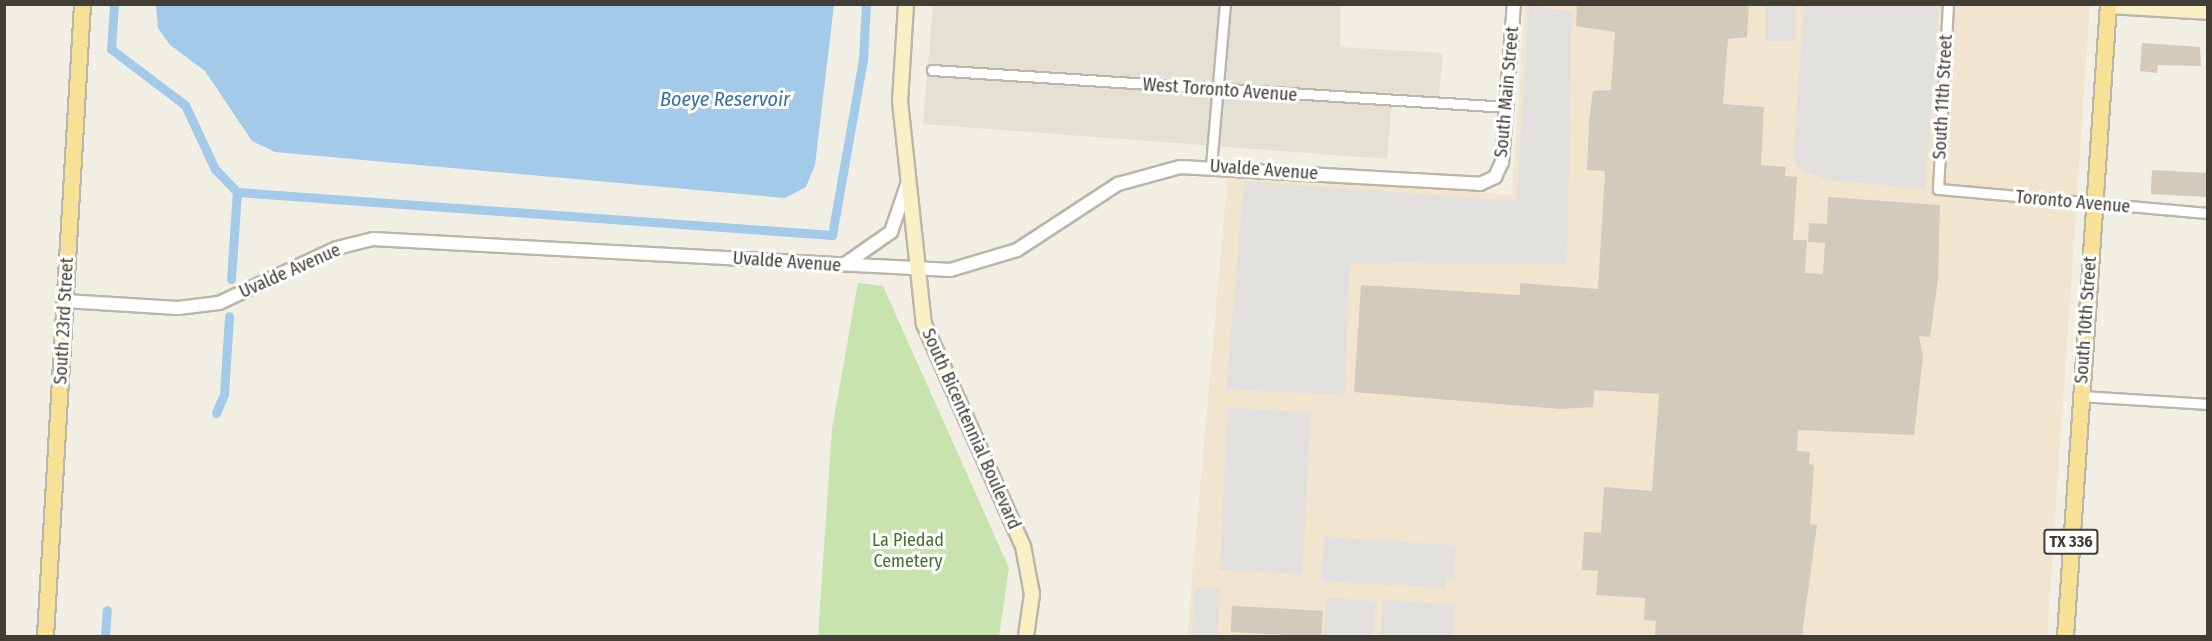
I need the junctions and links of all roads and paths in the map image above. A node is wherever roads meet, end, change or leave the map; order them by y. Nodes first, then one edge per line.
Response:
1 (82, 4) edge
2 (906, 4) edge
3 (1225, 4) edge
4 (1514, 4) edge
5 (1948, 4) edge
6 (2108, 5) edge
7 (2208, 12) edge
8 (932, 70) dead end
9 (1218, 90) junction
10 (1508, 107) junction
11 (1211, 166) junction
12 (1495, 177) joint
13 (907, 186) junction
14 (1938, 189) joint
15 (2094, 205) junction
16 (2208, 213) edge
17 (839, 266) junction
18 (915, 272) junction
19 (65, 302) junction
20 (2081, 396) junction
21 (2208, 404) edge
22 (45, 636) edge
23 (1026, 636) edge
24 (2065, 636) edge

1 - 19 main road, South 23rd Street
2 - 13 main road, South Bicentennial Boulevard
3 - 9 street
4 - 10 street, South Main Street
5 - 14 street, South 11th Street
6 - 7 main road
6 - 15 main road, South 10th Street / TX 336
8 - 9 street, West Toronto Avenue
9 - 10 street, West Toronto Avenue
9 - 11 street
10 - 12 street, South Main Street
11 - 12 street, Uvalde Avenue
11 - 18 street, Uvalde Avenue
13 - 17 street
13 - 18 main road, South Bicentennial Boulevard
14 - 15 street, Toronto Avenue
15 - 16 street, Toronto Avenue
15 - 20 main road, South 10th Street / TX 336
17 - 18 street, Uvalde Avenue
17 - 19 street, Uvalde Avenue
18 - 23 main road, South Bicentennial Boulevard
19 - 22 main road, South 23rd Street
20 - 21 street
20 - 24 main road, South 10th Street / TX 336

